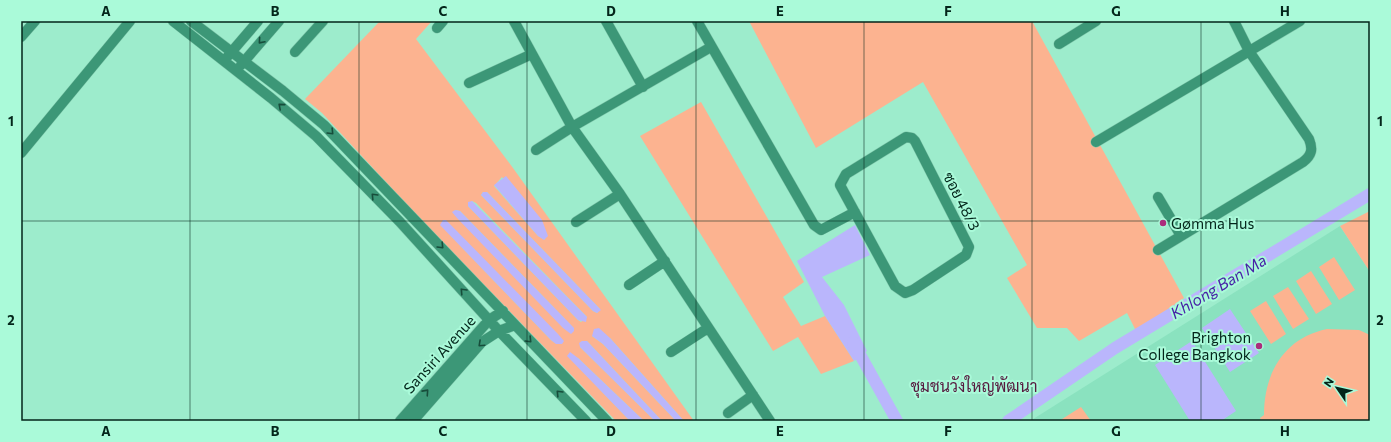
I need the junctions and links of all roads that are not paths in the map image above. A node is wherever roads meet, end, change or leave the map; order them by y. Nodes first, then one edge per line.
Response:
1 (35, 21) edge
2 (130, 21) edge
3 (173, 21) edge
4 (191, 21) edge
5 (258, 21) edge
6 (279, 21) edge
7 (323, 21) edge
8 (514, 21) edge
9 (606, 21) edge
10 (696, 21) edge
11 (1096, 21) edge
12 (1234, 21) edge
13 (1300, 21) edge
14 (21, 37) edge
15 (1059, 44) dead end
16 (711, 47) junction
17 (1249, 51) junction
18 (232, 52) junction
19 (296, 52) dead end
20 (532, 54) junction
21 (244, 61) junction
22 (223, 62) junction
23 (235, 71) junction
24 (469, 83) dead end
25 (643, 87) junction
26 (572, 127) junction
27 (1096, 142) dead end
28 (536, 150) dead end
29 (21, 153) edge
30 (620, 194) junction
31 (1158, 196) dead end
32 (855, 212) junction
33 (576, 222) dead end
34 (421, 226) junction
35 (411, 235) junction
36 (1181, 236) junction
37 (1158, 250) dead end
38 (664, 261) junction
39 (629, 285) dead end
40 (503, 311) junction
41 (489, 320) junction
42 (515, 325) junction
43 (708, 328) junction
44 (499, 331) junction
45 (670, 352) dead end
46 (753, 395) junction
47 (728, 413) dead end
48 (400, 421) edge
49 (413, 421) edge
50 (586, 421) edge
51 (607, 421) edge
52 (770, 421) edge

1 - 14 street
2 - 29 street
3 - 22 street
4 - 18 street
5 - 18 street
6 -> 21 street
7 - 19 street
8 - 20 street
9 - 25 street
10 - 16 street
11 - 15 street
12 - 17 street
13 - 17 street
16 - 25 street
16 - 32 street
17 - 27 street
17 - 36 street
18 - 21 street
18 - 22 street
20 - 24 street
20 - 26 street
21 - 23 street
21 -> 34 street
22 - 23 street
35 -> 23 street
25 - 26 street
26 - 28 street
26 - 30 street
30 - 33 street
30 - 38 street
31 - 36 street
32 - 32 street, ซอย 48/3
34 - 35 street
34 -> 40 street
41 -> 35 street
36 - 37 street
38 - 39 street
38 - 43 street
40 - 41 street, Sansiri Avenue
40 - 42 street
41 - 44 street
48 -> 41 street, Sansiri Avenue
42 - 44 street, Sansiri Avenue
42 -> 51 street
43 - 45 street
43 - 46 street
44 -> 49 street, Sansiri Avenue
50 -> 44 street
46 - 47 street
46 - 52 street

